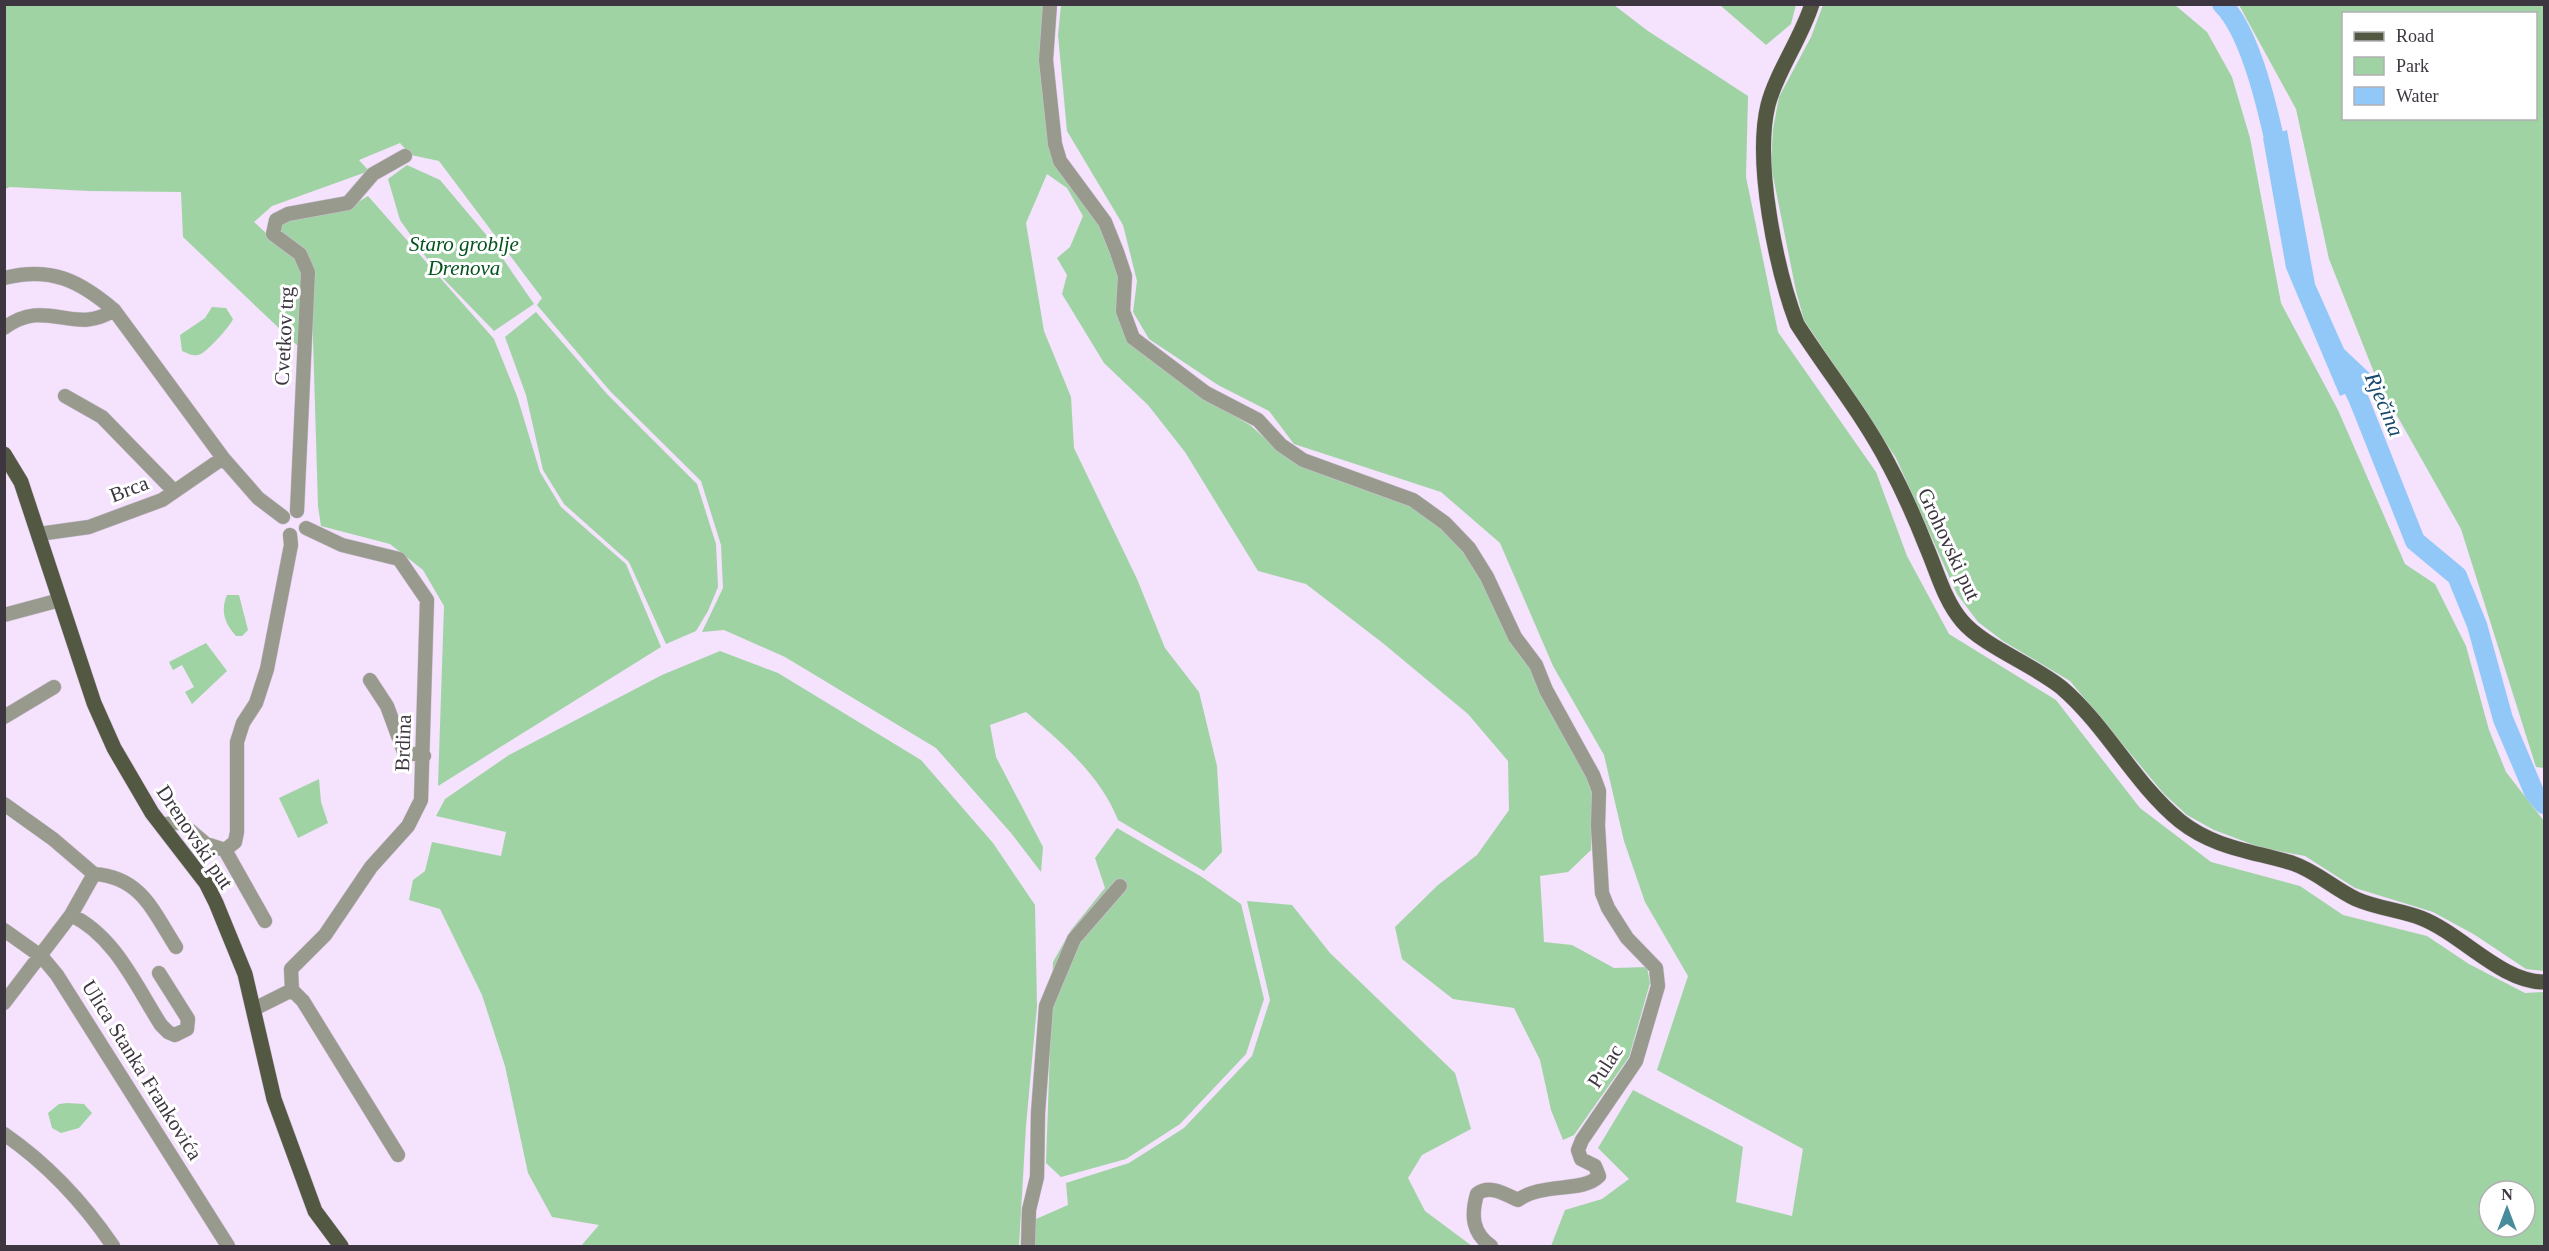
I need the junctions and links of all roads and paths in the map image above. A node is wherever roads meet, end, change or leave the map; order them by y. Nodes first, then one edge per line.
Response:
1 (1050, 4) edge
2 (1812, 4) edge
3 (405, 156) dead end
4 (4, 278) edge
5 (114, 310) junction
6 (4, 328) edge
7 (66, 396) dead end
8 (4, 454) edge
9 (223, 458) junction
10 (174, 491) junction
11 (297, 511) junction
12 (283, 517) junction
13 (306, 528) junction
14 (39, 534) junction
15 (290, 536) junction
16 (60, 600) junction
17 (4, 615) edge
18 (370, 680) dead end
19 (54, 687) dead end
20 (4, 717) edge
21 (424, 756) junction
22 (4, 804) edge
23 (161, 825) junction
24 (225, 850) junction
25 (94, 873) junction
26 (1120, 886) dead end
27 (71, 915) junction
28 (265, 921) dead end
29 (4, 930) edge
30 (176, 947) dead end
31 (42, 957) junction
32 (159, 972) dead end
33 (2544, 982) edge
34 (292, 990) junction
35 (4, 1003) edge
36 (254, 1009) junction
37 (4, 1134) edge
38 (398, 1155) dead end
39 (113, 1246) edge
40 (228, 1246) edge
41 (341, 1246) edge
42 (1028, 1246) edge
43 (1491, 1246) edge

1 - 43 street, Pulac
2 - 33 main road, Grohovski put
3 - 11 street, Cvetkov trg
4 - 5 street
5 - 6 street
5 - 9 street
7 - 10 street
8 - 14 main road, Drenovski put
9 - 10 street, Brca
9 - 12 street
10 - 14 street, Brca
11 - 12 street
11 - 13 street
12 - 15 street
13 - 15 street
13 - 21 street, Brdina
14 - 16 main road, Drenovski put
15 - 24 street
16 - 17 street
16 - 23 main road, Drenovski put
18 - 21 street
19 - 20 street
21 - 34 street, Brdina
22 - 25 street
23 - 24 street
23 - 36 main road, Drenovski put
24 - 28 street
25 - 27 street
25 - 30 street
26 - 42 street
27 - 31 street
27 - 32 street
29 - 31 street, Ulica Stanka Frankovića
31 - 35 street
31 - 40 street, Ulica Stanka Frankovića
34 - 36 street
34 - 38 street
36 - 41 main road, Drenovski put
37 - 39 street

